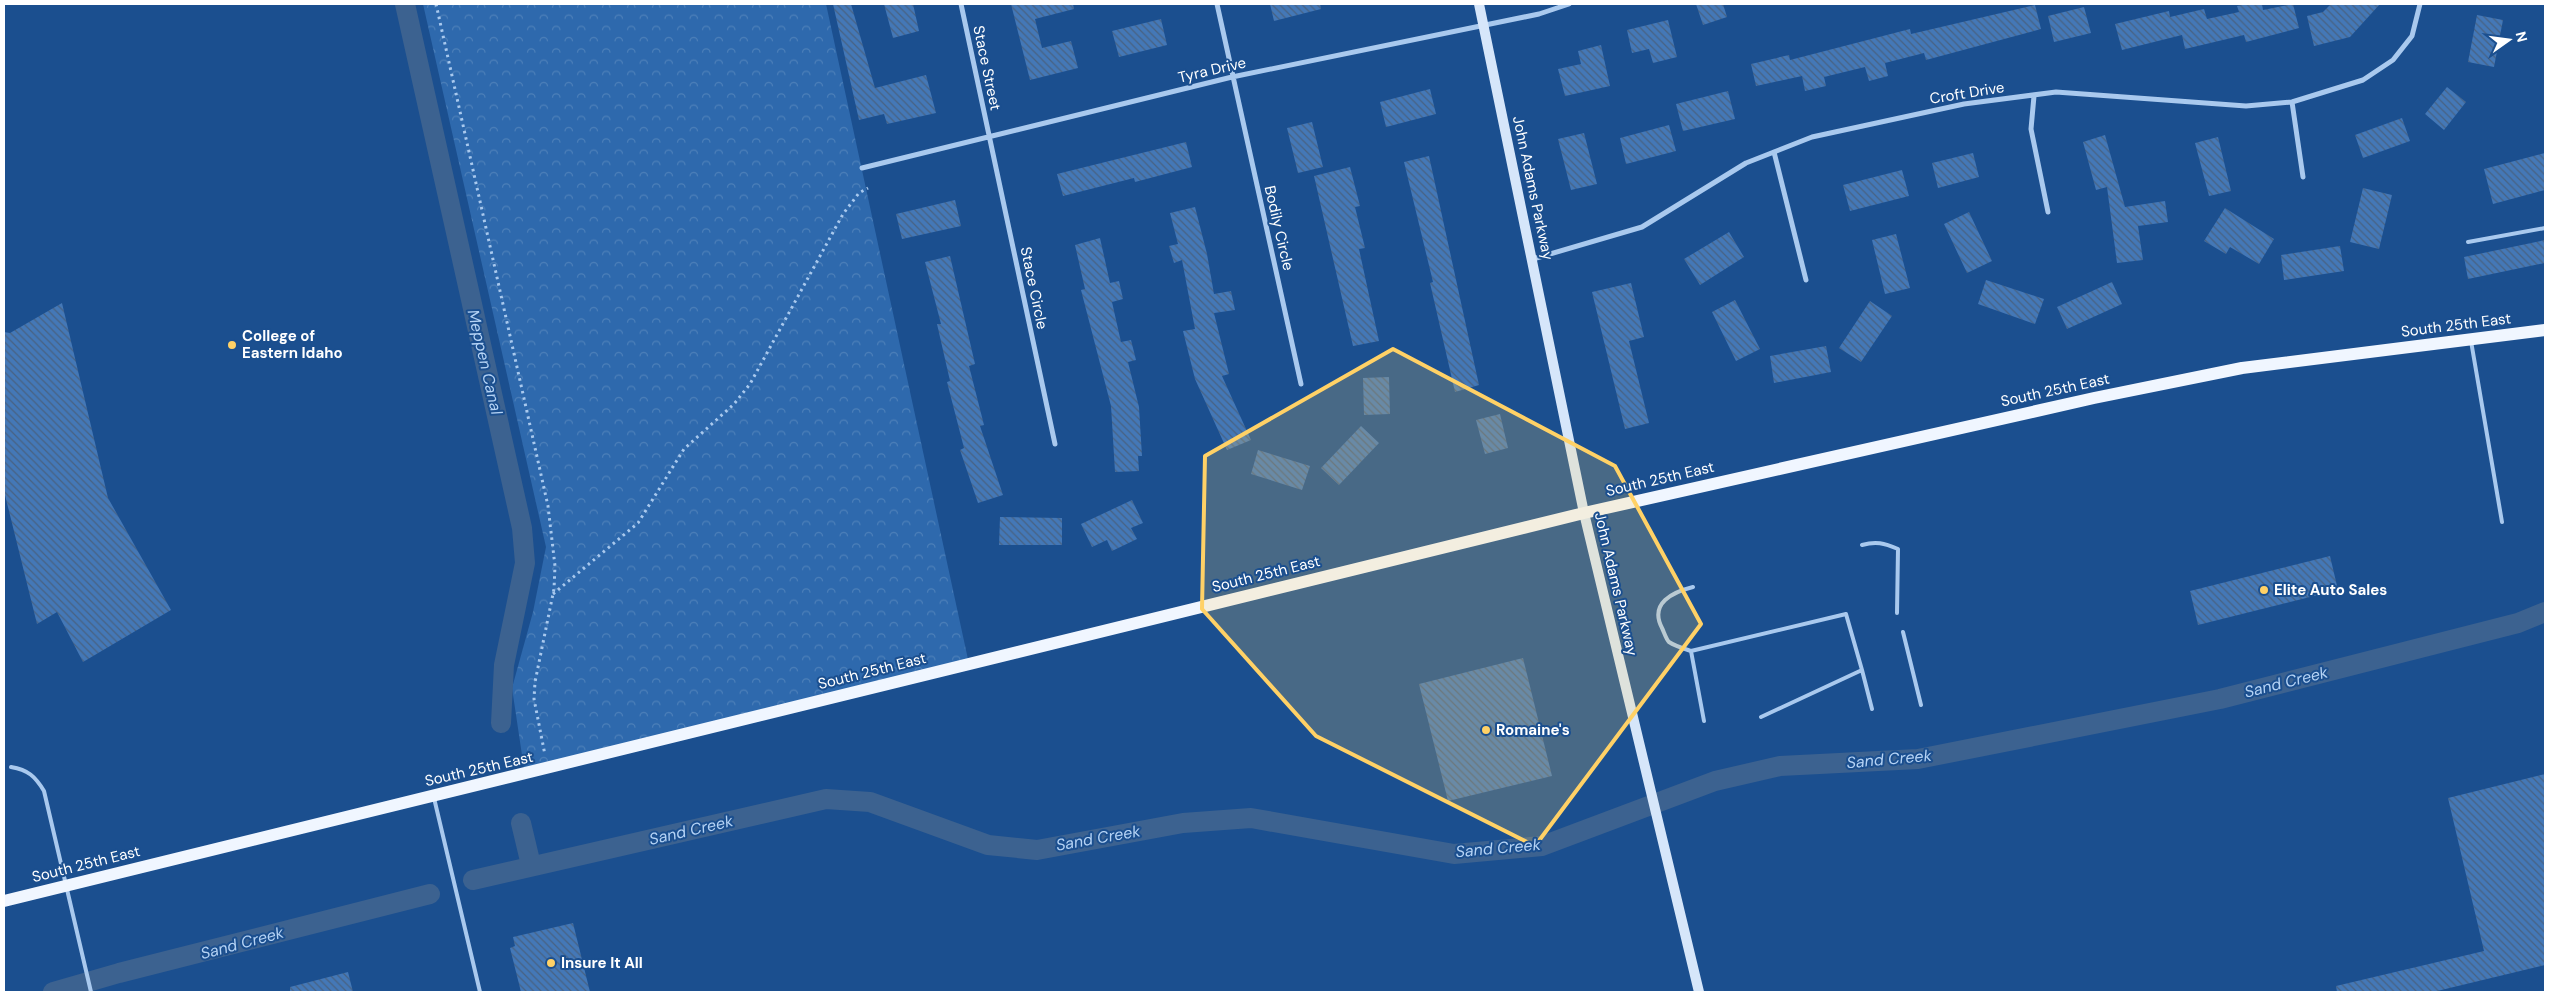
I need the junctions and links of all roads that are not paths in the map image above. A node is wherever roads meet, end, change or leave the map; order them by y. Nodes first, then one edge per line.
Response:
1 (961, 4) edge
2 (1217, 4) edge
3 (1479, 4) edge
4 (1569, 4) edge
5 (2420, 4) edge
6 (1483, 25) junction
7 (1232, 77) junction
8 (2034, 96) junction
9 (2292, 102) junction
10 (989, 138) junction
11 (1774, 152) junction
12 (862, 168) dead end
13 (2303, 177) dead end
14 (2048, 212) dead end
15 (2545, 228) edge
16 (2468, 242) dead end
17 (1533, 259) junction
18 (1806, 280) dead end
19 (2545, 330) edge
20 (2470, 339) junction
21 (1301, 384) dead end
22 (1055, 444) dead end
23 (1584, 513) junction
24 (2502, 522) dead end
25 (1862, 545) dead end
26 (1693, 587) dead end
27 (1897, 613) dead end
28 (1903, 632) dead end
29 (1691, 651) junction
30 (1862, 670) junction
31 (1921, 705) dead end
32 (1872, 709) dead end
33 (1761, 717) dead end
34 (1704, 721) dead end
35 (11, 767) dead end
36 (433, 796) junction
37 (67, 886) junction
38 (4, 901) edge
39 (92, 992) edge
40 (480, 992) edge
41 (1699, 992) edge

1 - 10 street, Stace Street
2 - 7 street, Bodily Circle
3 - 6 street, John Adams Parkway
4 - 6 street, Tyra Drive
5 - 9 street, Croft Drive
6 - 7 street, Tyra Drive
6 - 17 street, John Adams Parkway
7 - 10 street, Tyra Drive
7 - 21 street, Bodily Circle
8 - 9 street, Croft Drive
8 - 11 street, Croft Drive
8 - 14 street
9 - 13 street
10 - 12 street, Tyra Drive
10 - 22 street, Stace Circle
11 - 17 street, Croft Drive
11 - 18 street
15 - 16 lane
17 - 23 street, John Adams Parkway
19 - 20 main road, South 25th East
20 - 23 main road, South 25th East
20 - 24 lane
23 - 36 main road, South 25th East
23 - 41 street, John Adams Parkway
25 - 27 lane
26 - 29 lane
28 - 31 lane
29 - 30 lane
29 - 34 lane
30 - 32 lane
30 - 33 lane
35 - 37 lane
36 - 37 main road, South 25th East
36 - 40 lane
37 - 38 main road, South 25th East
37 - 39 lane

